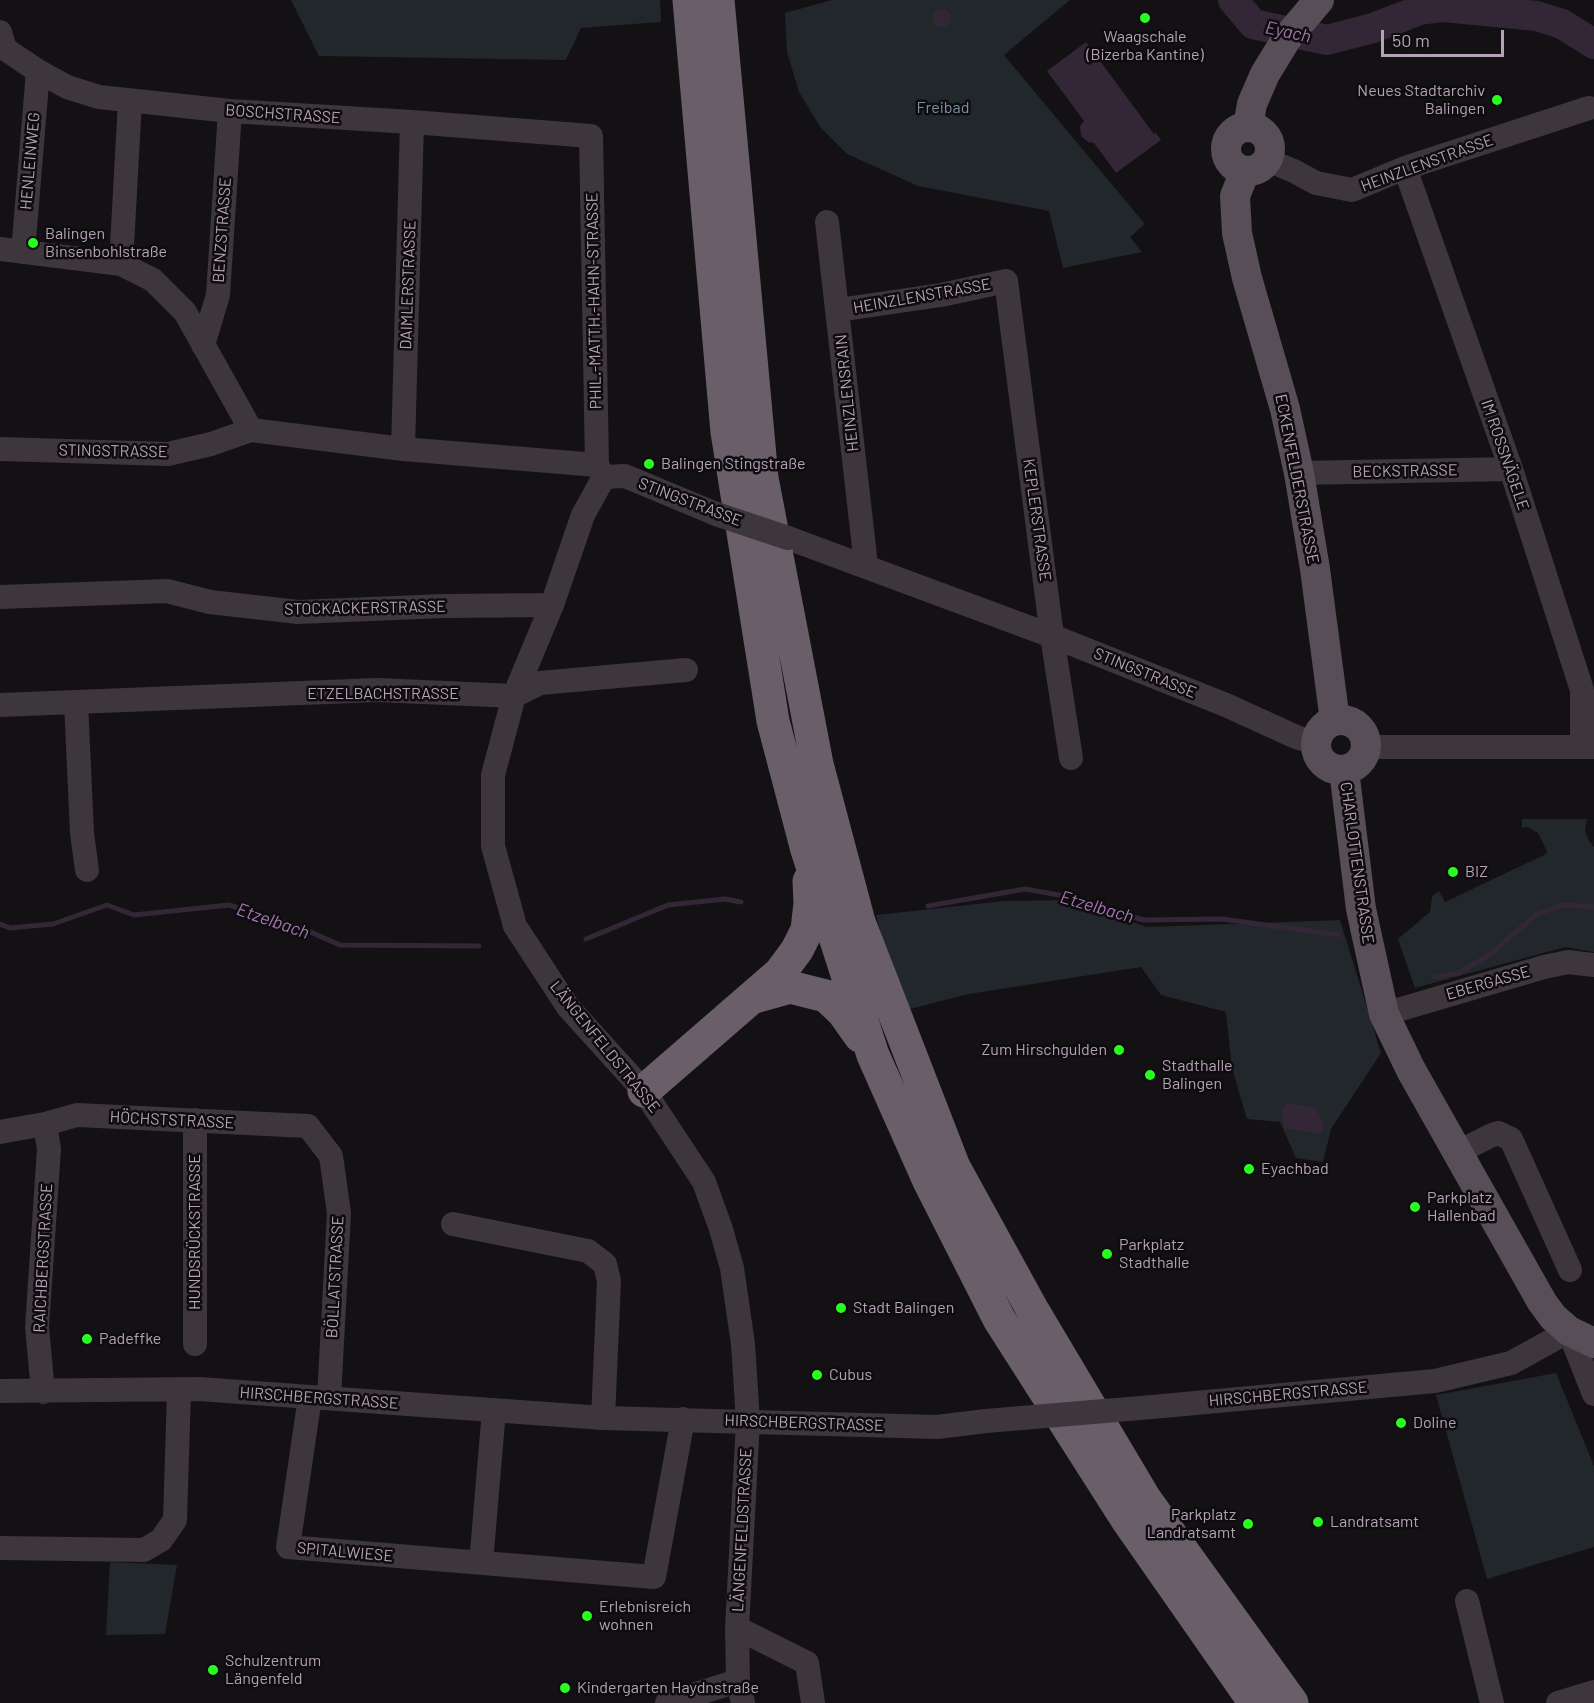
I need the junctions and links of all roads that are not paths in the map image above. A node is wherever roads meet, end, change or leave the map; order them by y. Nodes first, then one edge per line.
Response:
1 (689, 0) edge
2 (718, 0) edge
3 (1320, 0) edge
4 (2, 44) edge
5 (38, 71) junction
6 (130, 101) junction
7 (1589, 108) dead end
8 (230, 111) junction
9 (412, 122) junction
10 (591, 136) joint
11 (1256, 166) junction
12 (1406, 168) junction
13 (827, 222) dead end
14 (11, 250) edge
15 (121, 264) junction
16 (1006, 281) joint
17 (838, 310) junction
18 (202, 345) junction
19 (252, 430) junction
20 (0, 449) edge
21 (403, 449) junction
22 (1511, 469) junction
23 (600, 471) junction
24 (1299, 472) junction
25 (866, 565) junction
26 (0, 597) edge
27 (552, 604) junction
28 (1052, 636) junction
29 (686, 670) dead end
30 (514, 696) junction
31 (76, 702) junction
32 (0, 705) edge
33 (1326, 732) junction
34 (1366, 747) junction
35 (1588, 747) edge
36 (1071, 758) dead end
37 (1344, 770) junction
38 (807, 850) junction
39 (87, 870) dead end
40 (1594, 965) edge
41 (754, 997) junction
42 (1384, 1014) junction
43 (873, 1055) junction
44 (644, 1091) junction
45 (195, 1120) junction
46 (45, 1124) junction
47 (0, 1132) edge
48 (1458, 1152) junction
49 (331, 1156) joint
50 (453, 1224) dead end
51 (1570, 1270) dead end
52 (1542, 1302) junction
53 (1581, 1337) edge
54 (195, 1344) dead end
55 (1511, 1363) junction
56 (0, 1391) edge
57 (179, 1391) junction
58 (44, 1392) junction
59 (1594, 1394) edge
60 (319, 1398) junction
61 (494, 1410) junction
62 (603, 1418) junction
63 (683, 1419) junction
64 (748, 1421) junction
65 (0, 1548) edge
66 (481, 1563) junction
67 (1467, 1601) dead end
68 (737, 1628) junction
69 (741, 1692) edge
70 (1594, 1692) edge
71 (667, 1703) edge
72 (813, 1703) edge
73 (1256, 1703) edge
74 (1292, 1703) edge
75 (1492, 1703) edge
76 (1558, 1703) edge

1 - 38 highway
2 - 74 highway
3 - 11 main road
4 - 5 street, BOSCHSTRASSE
5 - 6 street, BOSCHSTRASSE
5 - 14 street, HENLEINWEG
6 - 8 street, BOSCHSTRASSE
6 - 15 street
7 - 12 street, HEINZLENSTRASSE
8 - 9 street, BOSCHSTRASSE
8 - 18 street, BENZSTRASSE
9 - 10 street, BOSCHSTRASSE
9 - 21 street, DAIMLERSTRASSE
10 - 23 street, PHIL.-MATTH.-HAHN-STRASSE
11 - 12 street, HEINZLENSTRASSE
11 - 24 main road, ECKENFELDERSTRASSE
12 - 22 street, IM ROSSNÄGELE
13 - 17 street, HEINZLENSRAIN
14 - 15 street
15 - 18 street
16 - 17 street, HEINZLENSTRASSE
16 - 28 street, KEPLERSTRASSE
17 - 25 street, HEINZLENSRAIN
18 - 19 street
19 - 20 street, STINGSTRASSE
19 - 21 street, STINGSTRASSE
21 - 23 street, STINGSTRASSE
22 - 24 street, BECKSTRASSE
22 - 35 street, IM ROSSNÄGELE
23 - 25 street, STINGSTRASSE, bridge
23 - 27 street, LÄNGENFELDSTRASSE
24 - 33 main road, ECKENFELDERSTRASSE
25 - 28 street, STINGSTRASSE
26 - 27 street, STOCKACKERSTRASSE
27 - 30 street, LÄNGENFELDSTRASSE
28 - 33 street, STINGSTRASSE
28 - 36 street, KEPLERSTRASSE
29 - 30 street, ETZELBACHSTRASSE
30 - 31 street, ETZELBACHSTRASSE
30 - 44 street, LÄNGENFELDSTRASSE
31 - 32 street, ETZELBACHSTRASSE
31 - 39 street
33 - 34 main road
33 - 37 main road, CHARLOTTENSTRASSE
34 - 35 street
34 - 37 main road, CHARLOTTENSTRASSE
37 - 42 main road, CHARLOTTENSTRASSE
38 - 41 highway
38 - 43 highway
40 - 42 street, EBERGASSE
41 - 43 highway
41 - 44 highway
42 - 48 main road, CHARLOTTENSTRASSE
43 - 73 highway
44 - 64 street, LÄNGENFELDSTRASSE
45 - 46 street, HÖCHSTSTRASSE
45 - 49 street, HÖCHSTSTRASSE
45 - 54 street, HUNDSRÜCKSTRASSE
46 - 47 street, HÖCHSTSTRASSE
46 - 58 street, RAICHBERGSTRASSE
48 - 51 street
48 - 52 main road, CHARLOTTENSTRASSE
49 - 60 street, BÖLLATSTRASSE
50 - 62 street
52 - 53 main road, CHARLOTTENSTRASSE
52 - 55 street, CHARLOTTENSTRASSE
53 - 55 street, HIRSCHBERGSTRASSE
53 - 59 street, CHARLOTTENSTRASSE
55 - 64 street, HIRSCHBERGSTRASSE, bridge
56 - 58 street, HIRSCHBERGSTRASSE
57 - 58 street, HIRSCHBERGSTRASSE
57 - 60 street, HIRSCHBERGSTRASSE
57 - 65 street
60 - 61 street, HIRSCHBERGSTRASSE
60 - 66 street, SPITALWIESE
61 - 62 street, HIRSCHBERGSTRASSE
61 - 66 street
62 - 63 street, HIRSCHBERGSTRASSE
63 - 64 street, HIRSCHBERGSTRASSE
63 - 66 street, SPITALWIESE
64 - 68 street, LÄNGENFELDSTRASSE
67 - 75 street
68 - 69 street, LÄNGENFELDSTRASSE
68 - 72 street
69 - 71 street
70 - 76 street

